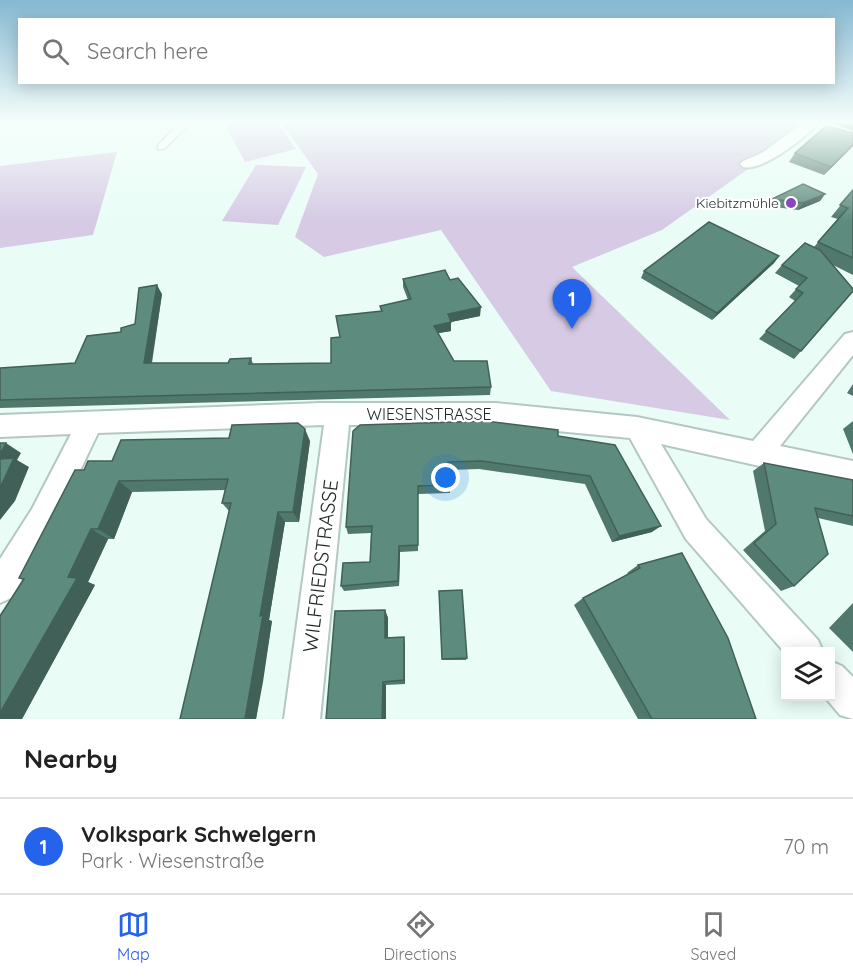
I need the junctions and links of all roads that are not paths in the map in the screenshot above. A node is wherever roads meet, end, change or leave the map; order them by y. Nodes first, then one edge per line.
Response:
1 (769, 155) edge
2 (748, 164) dead end
3 (853, 340) edge
4 (338, 414) junction
5 (91, 421) junction
6 (0, 426) edge
7 (637, 428) junction
8 (758, 454) junction
9 (853, 474) edge
10 (0, 587) edge
11 (802, 647) edge
12 (835, 682) edge
13 (853, 702) edge
14 (302, 719) edge

1 - 2 street
3 - 8 street
4 - 5 street, WIESENSTRASSE
4 - 7 street, WIESENSTRASSE
4 - 14 street, WILFRIEDSTRASSE
5 - 6 street, WIESENSTRASSE
5 - 10 street
7 - 8 street, WIESENSTRASSE
7 - 11 street
8 - 9 street, WIESENSTRASSE
12 - 13 street

